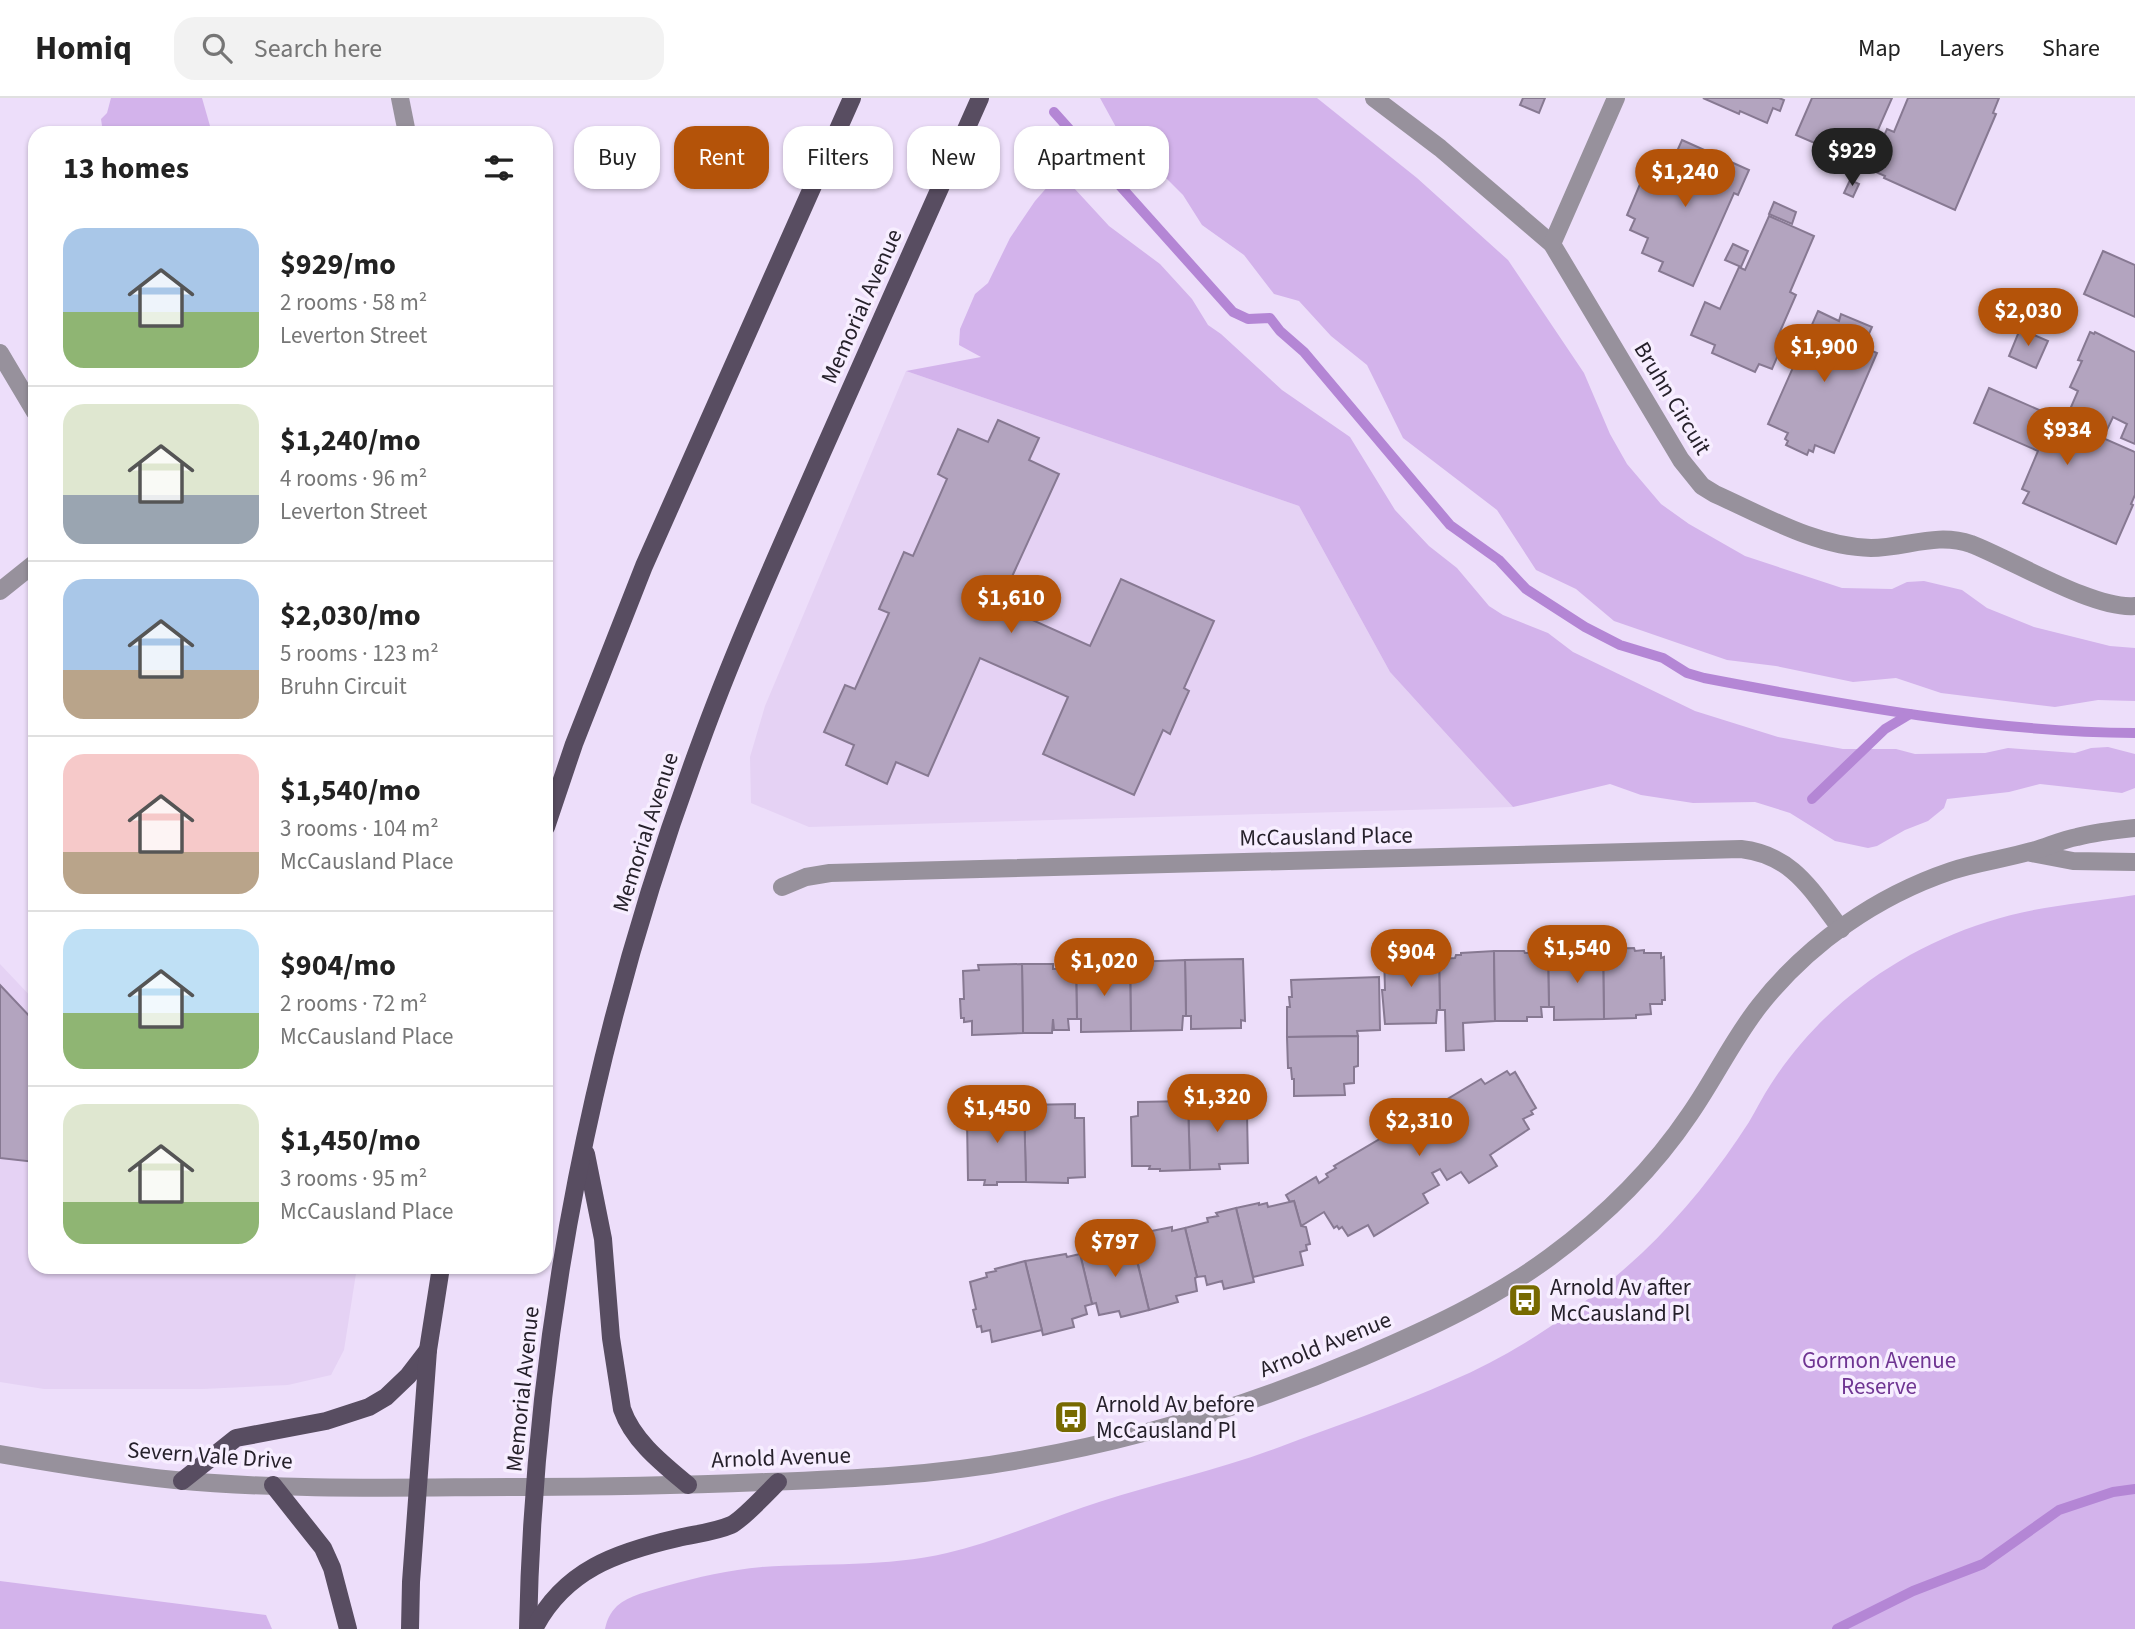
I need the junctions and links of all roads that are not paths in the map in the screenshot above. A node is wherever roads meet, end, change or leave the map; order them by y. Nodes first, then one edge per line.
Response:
1 (400, 98) edge
2 (852, 98) edge
3 (979, 98) edge
4 (1374, 98) edge
5 (1616, 98) edge
6 (406, 126) edge
7 (1552, 244) junction
8 (0, 353) edge
9 (28, 400) edge
10 (28, 569) edge
11 (0, 591) edge
12 (2135, 606) edge
13 (553, 806) edge
14 (2135, 828) edge
15 (2028, 852) junction
16 (2135, 862) edge
17 (782, 887) dead end
18 (1841, 929) junction
19 (584, 1143) junction
20 (441, 1274) edge
21 (428, 1350) junction
22 (0, 1454) edge
23 (182, 1481) junction
24 (778, 1482) junction
25 (273, 1485) junction
26 (688, 1485) junction
27 (418, 1487) junction
28 (536, 1487) junction
29 (348, 1629) edge
30 (410, 1629) edge
31 (527, 1629) edge
32 (534, 1629) edge

1 - 6 street
2 - 13 main road
3 - 19 main road, Memorial Avenue
4 - 7 street, Bruhn Circuit
5 - 7 street
7 - 12 street, Bruhn Circuit
8 - 9 street
10 - 11 street
14 - 15 street, Arnold Avenue
15 - 16 street, Arnold Avenue
15 - 18 street, Arnold Avenue
17 - 18 street, McCausland Place
18 - 24 street, Arnold Avenue
19 - 26 main road
19 - 28 main road, Memorial Avenue
20 - 21 main road
21 - 23 main road
21 - 27 main road
22 - 23 street, Severn Vale Drive
23 - 25 street, Severn Vale Drive
24 - 26 street, Arnold Avenue
24 - 32 main road
25 - 27 street, Severn Vale Drive
25 - 29 main road
26 - 28 street, Arnold Avenue
27 - 28 street, Arnold Avenue
27 - 30 main road
28 - 31 main road, Memorial Avenue

